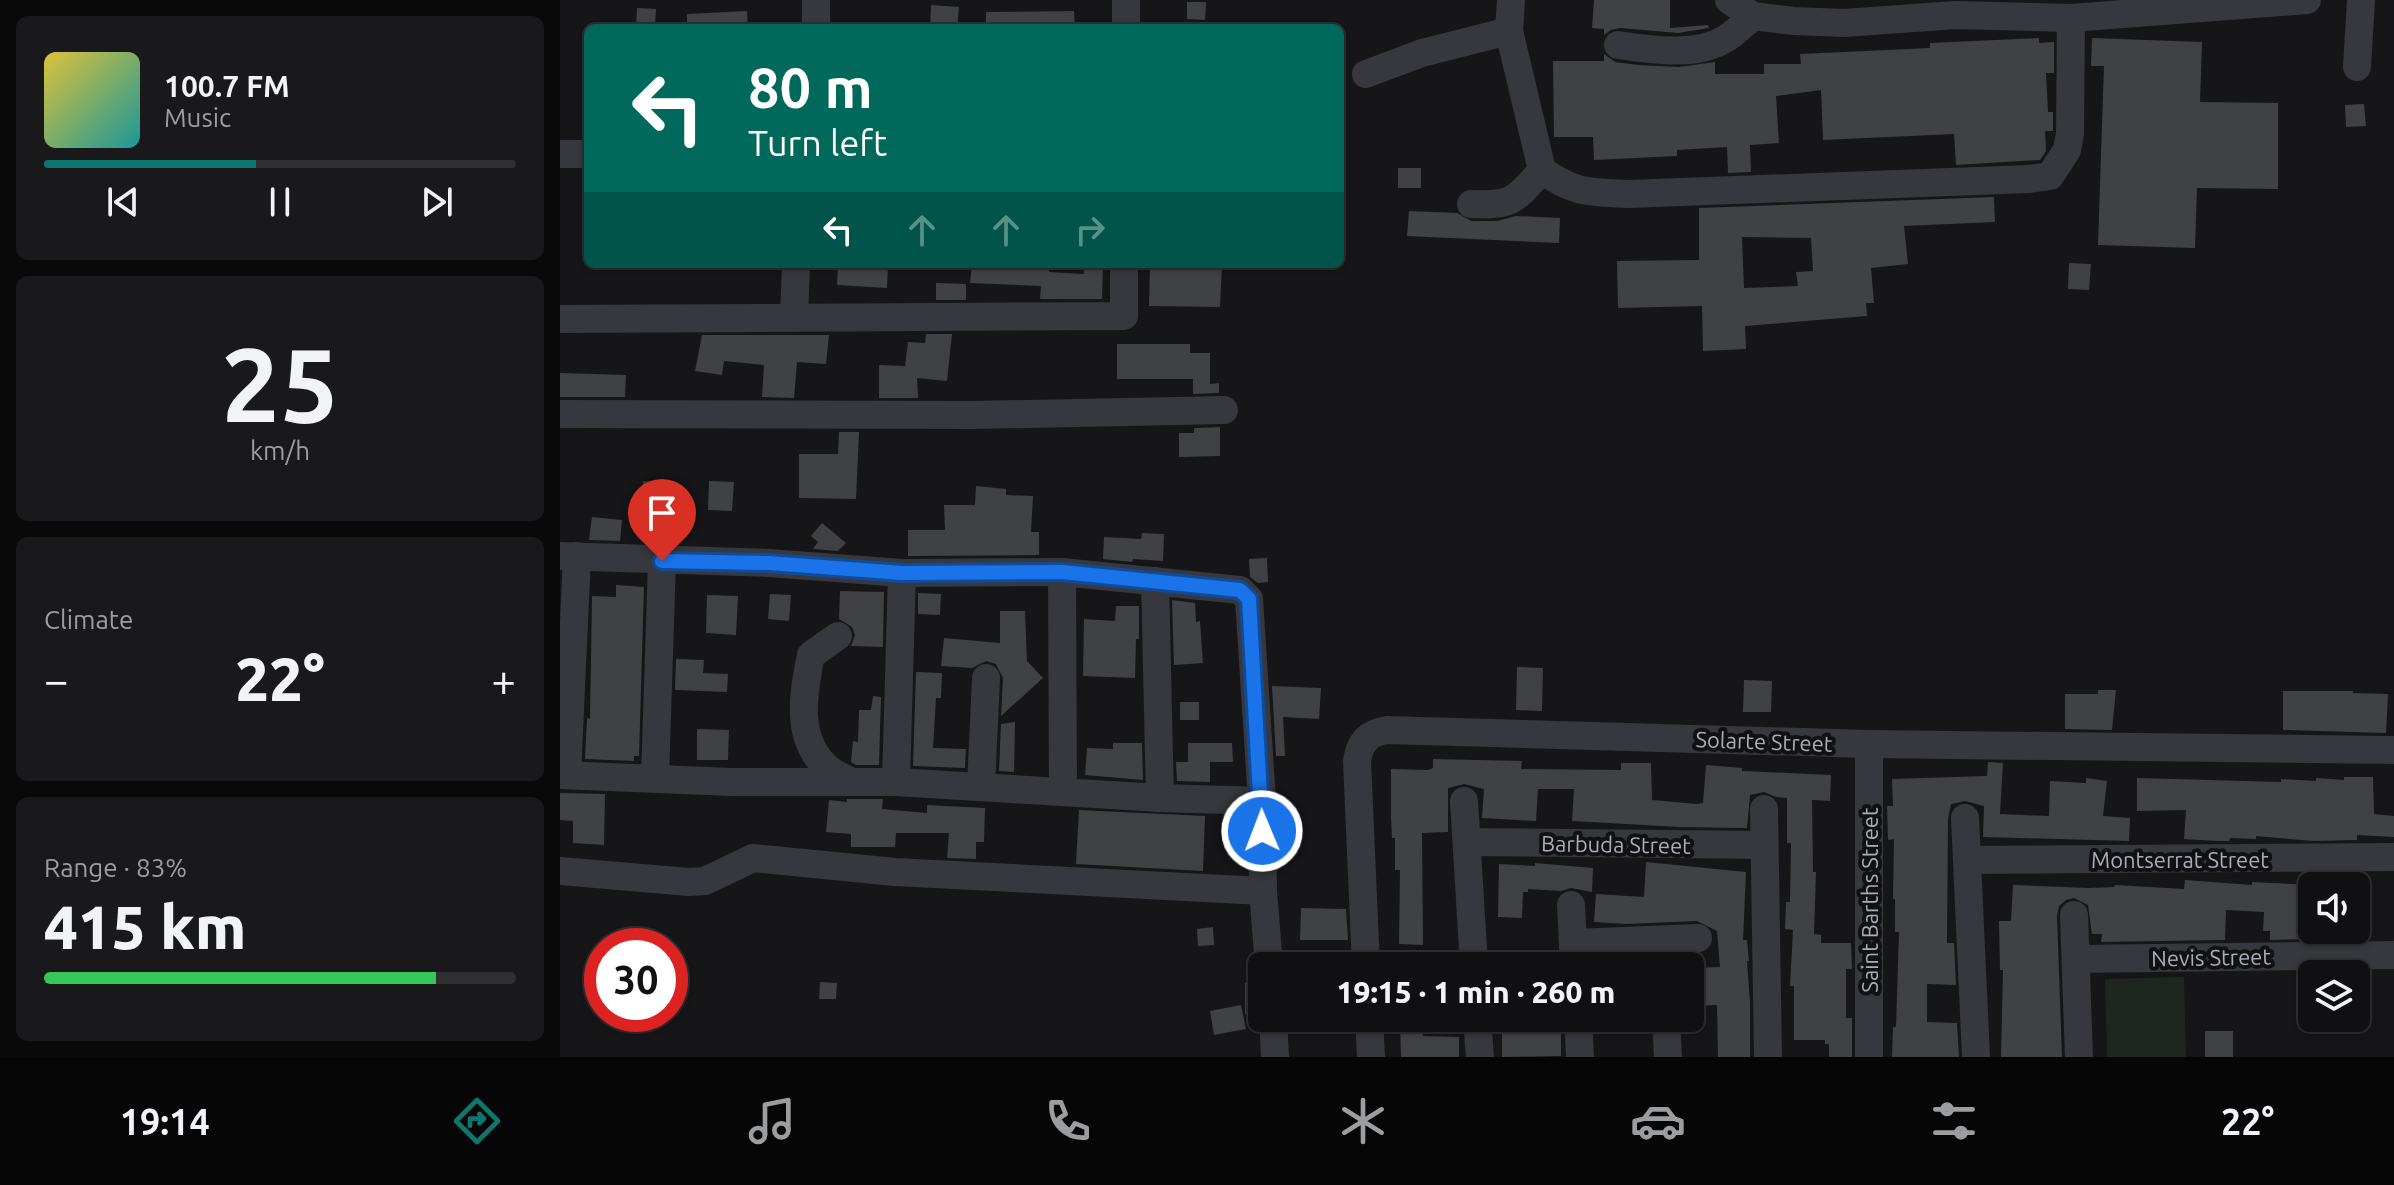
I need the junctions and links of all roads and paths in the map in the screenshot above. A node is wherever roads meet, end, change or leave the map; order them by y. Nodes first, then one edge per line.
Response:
1 (816, 0) edge
2 (1126, 0) edge
3 (1511, 0) edge
4 (1729, 0) edge
5 (2307, 0) edge
6 (2361, 0) edge
7 (1955, 8) edge
8 (1753, 16) junction
9 (2071, 18) junction
10 (816, 24) edge
11 (1126, 24) edge
12 (1509, 31) junction
13 (1618, 45) dead end
14 (2357, 67) dead end
15 (1366, 74) dead end
16 (560, 154) edge
17 (584, 154) edge
18 (1542, 170) junction
19 (1471, 204) dead end
20 (796, 268) edge
21 (1124, 268) edge
22 (794, 317) junction
23 (560, 319) edge
24 (1224, 410) dead end
25 (560, 414) edge
26 (569, 556) edge
27 (662, 561) junction
28 (1062, 572) junction
29 (902, 573) junction
30 (1155, 581) junction
31 (838, 636) dead end
32 (986, 678) dead end
33 (1869, 744) junction
34 (2394, 750) edge
35 (563, 775) edge
36 (655, 778) junction
37 (852, 782) junction
38 (896, 782) junction
39 (981, 787) junction
40 (1063, 791) junction
41 (1160, 798) junction
42 (1262, 801) junction
43 (1464, 801) dead end
44 (1764, 809) dead end
45 (1965, 818) dead end
46 (1467, 842) junction
47 (1764, 845) junction
48 (2394, 857) edge
49 (1967, 860) junction
50 (560, 871) edge
51 (1263, 891) junction
52 (1571, 905) dead end
53 (2074, 915) dead end
54 (1698, 938) dead end
55 (1268, 952) edge
56 (1365, 952) edge
57 (1473, 952) edge
58 (1573, 952) edge
59 (1664, 952) edge
60 (2394, 955) edge
61 (2076, 959) junction
62 (1274, 1032) edge
63 (1370, 1032) edge
64 (1478, 1032) edge
65 (1579, 1032) edge
66 (1667, 1032) edge
67 (1275, 1057) edge
68 (1371, 1057) edge
69 (1480, 1057) edge
70 (1580, 1057) edge
71 (1668, 1057) edge
72 (1768, 1057) edge
73 (1869, 1057) edge
74 (1976, 1057) edge
75 (2079, 1057) edge

1 - 10 street
2 - 11 street
3 - 12 street
4 - 8 street
5 - 9 street
6 - 14 street
7 - 8 street
7 - 9 street
8 - 13 street
9 - 18 street
12 - 15 street
12 - 18 street
16 - 17 street
18 - 19 street
20 - 22 street
21 - 22 street
22 - 23 street
24 - 25 street
26 - 27 street
26 - 35 street
27 - 29 street
27 - 36 street
28 - 29 street
28 - 30 street
28 - 40 street
29 - 38 street
30 - 41 street
30 - 42 street
31 - 37 street
32 - 39 street
33 - 34 street, Solarte Street
33 - 56 street, Solarte Street
33 - 73 street, Saint Barths Street
35 - 36 street
36 - 37 street
37 - 38 street
38 - 39 street
39 - 40 street
40 - 41 street
41 - 42 street
42 - 51 street
43 - 46 street
44 - 47 street
45 - 49 street
46 - 47 street, Barbuda Street
46 - 57 street
47 - 72 street
48 - 49 street, Montserrat Street
49 - 74 street
50 - 51 street
51 - 55 street
52 - 58 street
53 - 61 street
54 - 59 street
60 - 61 street, Nevis Street
61 - 75 street
62 - 67 street
63 - 68 street
64 - 69 street
65 - 70 street
66 - 71 street

